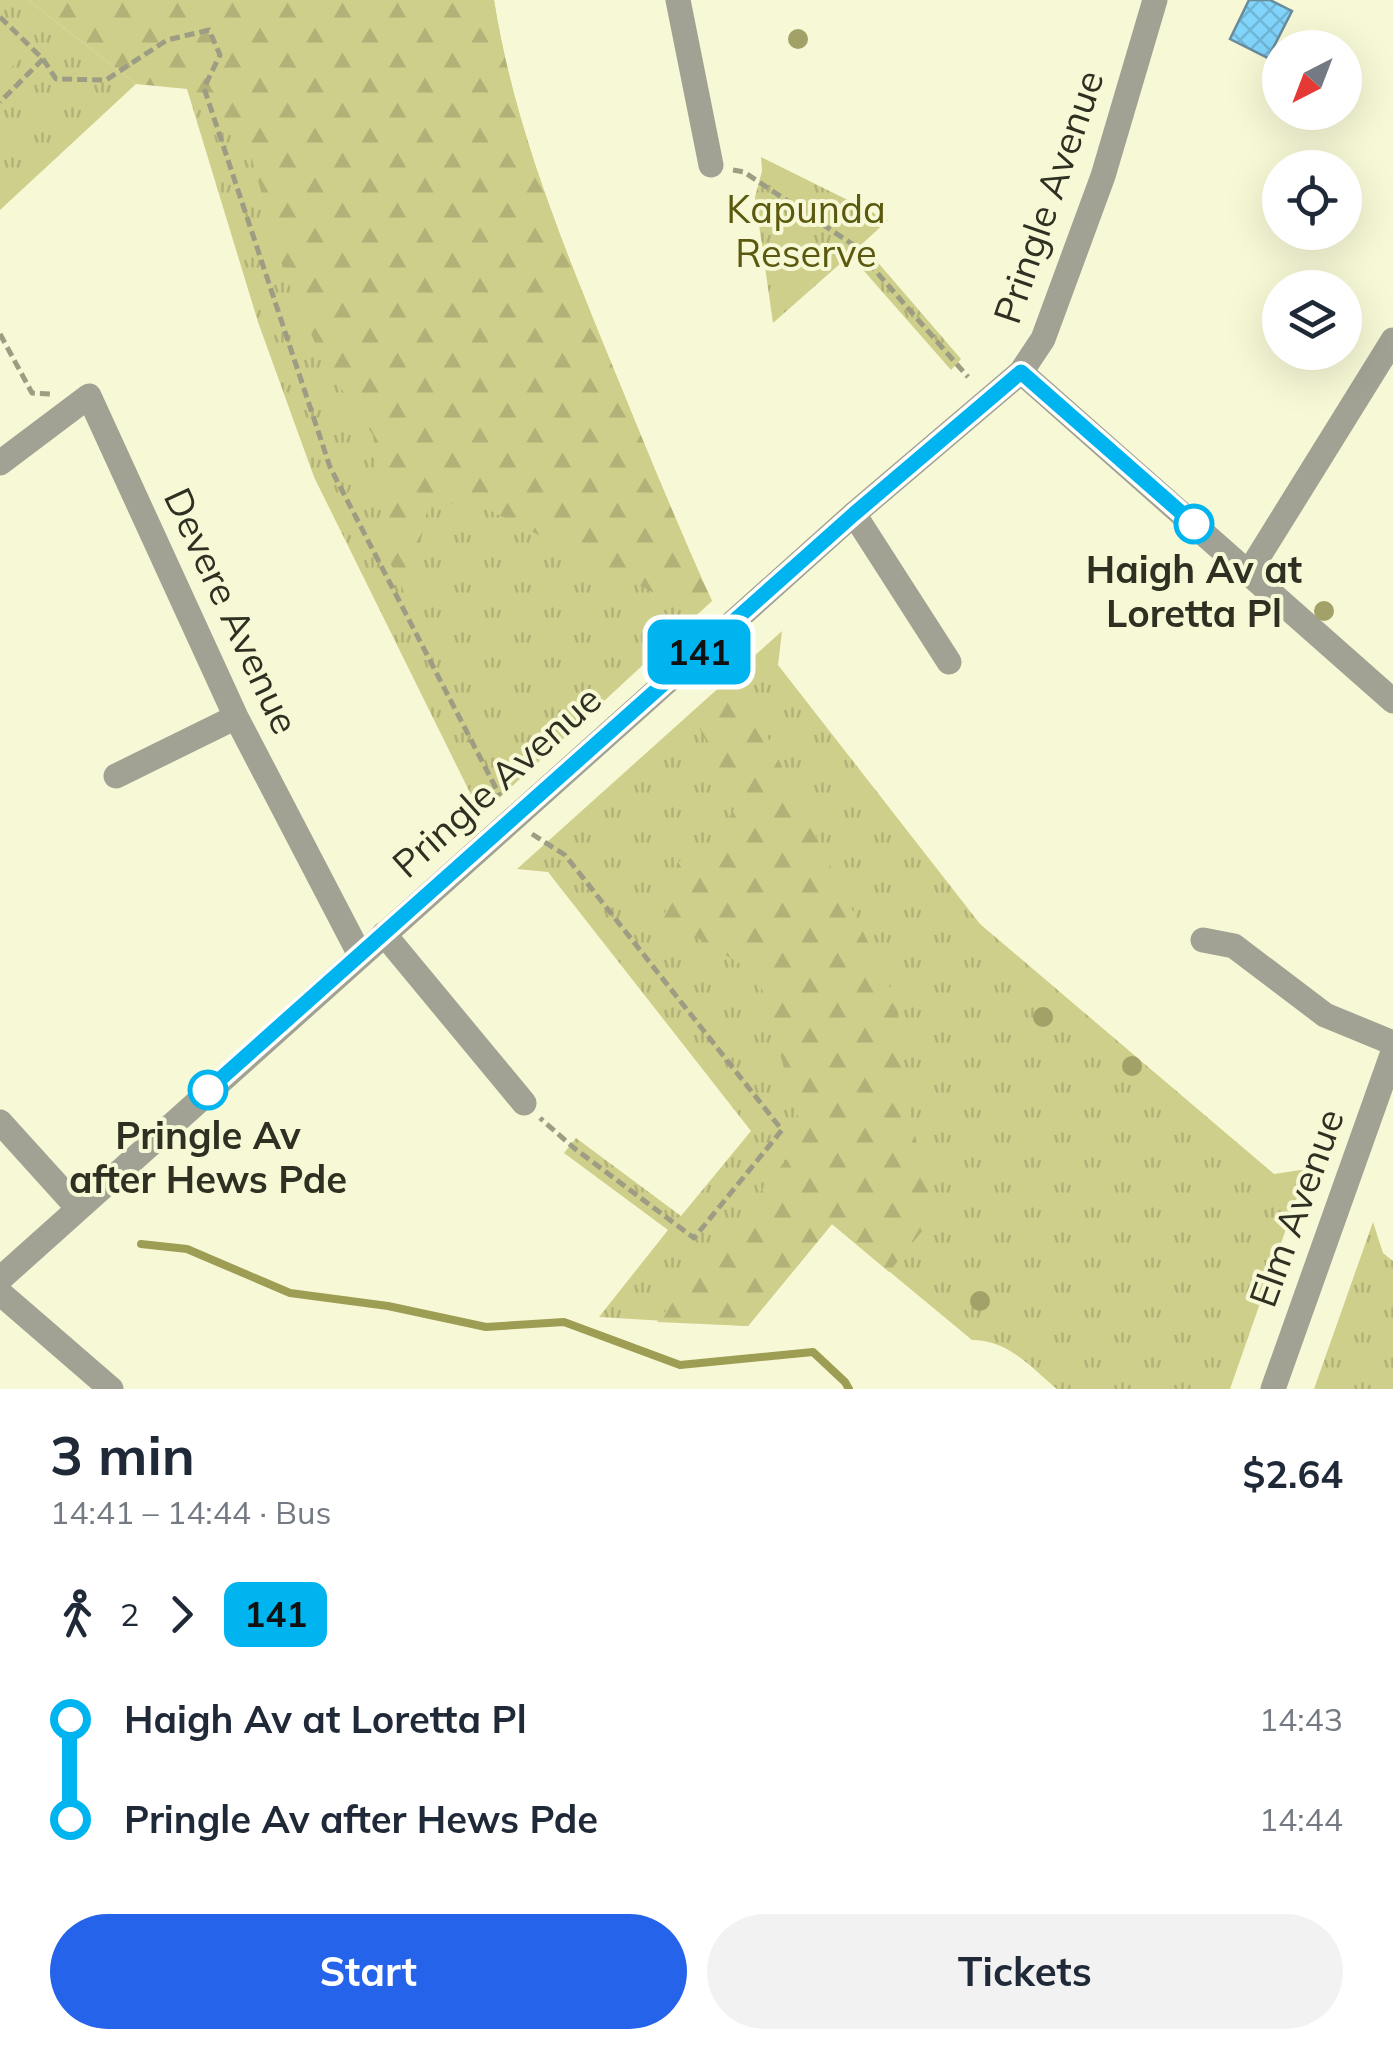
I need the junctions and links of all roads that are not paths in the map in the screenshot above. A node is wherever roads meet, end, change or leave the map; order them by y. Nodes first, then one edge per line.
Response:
1 (678, 0) edge
2 (1154, 0) edge
3 (710, 165) road end
4 (1393, 340) edge
5 (1021, 372) junction
6 (0, 462) edge
7 (854, 514) junction
8 (1248, 572) junction
9 (949, 662) dead end
10 (1393, 701) edge
11 (236, 717) junction
12 (116, 776) dead end
13 (384, 934) junction
14 (1203, 940) dead end
15 (360, 954) junction
16 (1392, 1059) edge
17 (524, 1103) road end
18 (0, 1122) edge
19 (78, 1207) junction
20 (0, 1279) edge
21 (0, 1293) edge
22 (111, 1389) edge
23 (1272, 1389) edge

1 - 3 street
2 - 5 street, Pringle Avenue
4 - 8 street
5 - 7 street, Pringle Avenue
5 - 8 street
6 - 11 street, Devere Avenue
7 - 9 street
7 - 13 street, Pringle Avenue
8 - 10 street
11 - 12 street
11 - 15 street, Devere Avenue
13 - 15 street, Pringle Avenue
13 - 17 street
14 - 16 street
15 - 19 street, Pringle Avenue
16 - 23 street, Elm Avenue
18 - 19 street
19 - 20 street, Pringle Avenue
21 - 22 street

